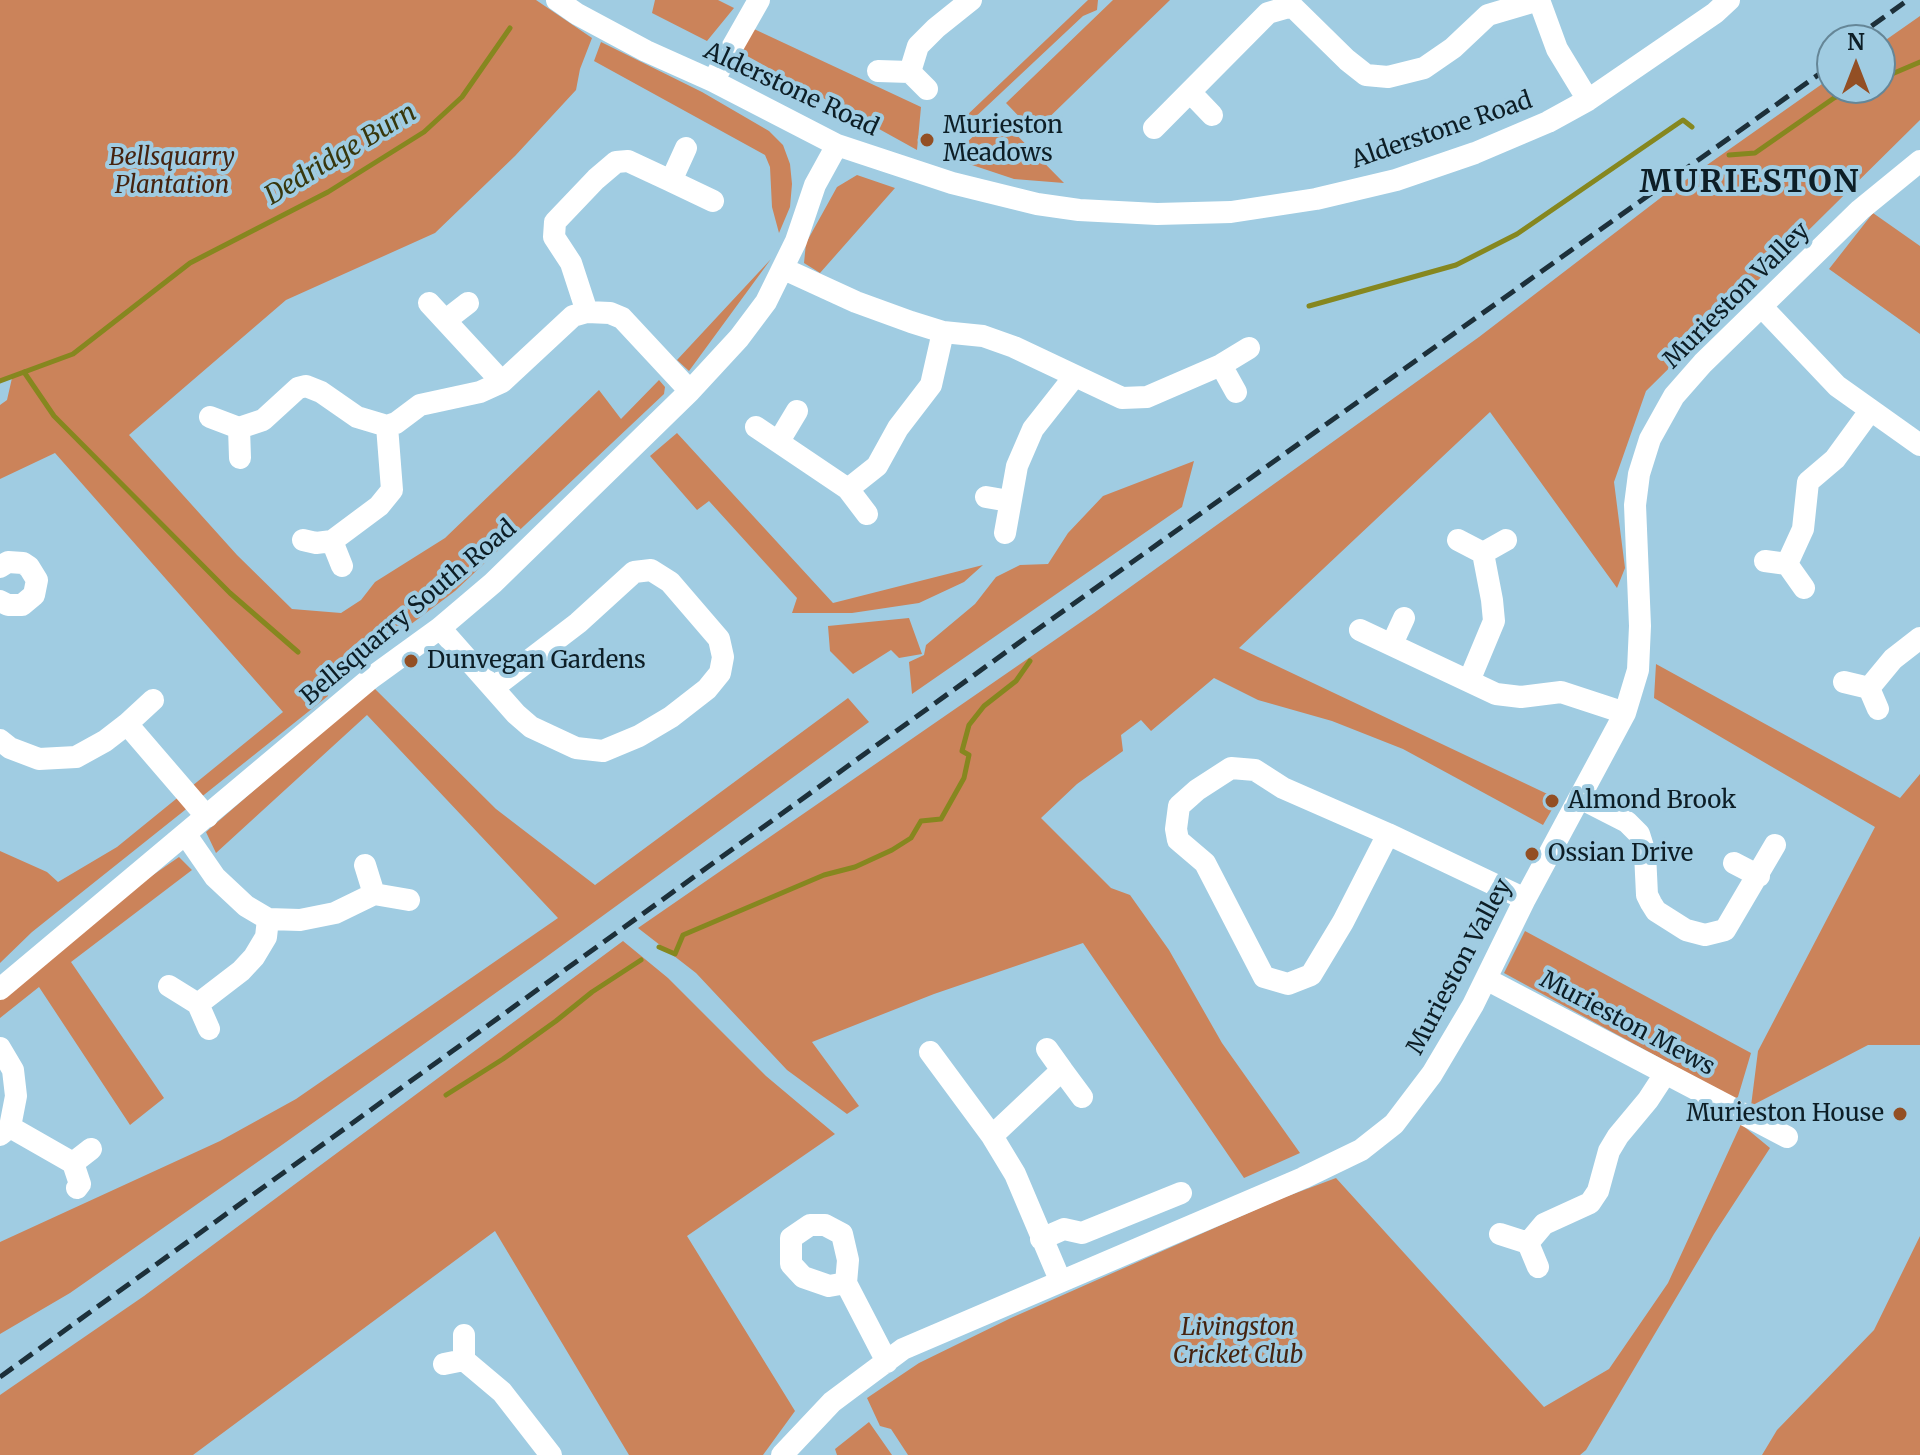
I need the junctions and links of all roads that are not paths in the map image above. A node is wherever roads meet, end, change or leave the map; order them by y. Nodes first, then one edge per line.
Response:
1 (557, 0) edge
2 (759, 0) edge
3 (971, 0) edge
4 (1539, 0) edge
5 (1729, 0) edge
6 (1290, 3) edge
7 (878, 71) dead end
8 (910, 72) junction
9 (713, 81) junction
10 (927, 89) dead end
11 (1190, 92) junction
12 (1588, 100) junction
13 (1212, 115) dead end
14 (1154, 128) dead end
15 (828, 141) junction
16 (686, 148) dead end
17 (1920, 161) edge
18 (671, 181) junction
19 (713, 201) dead end
20 (784, 269) junction
21 (429, 303) dead end
22 (468, 303) dead end
23 (1762, 307) junction
24 (587, 312) junction
25 (446, 320) junction
26 (943, 332) junction
27 (1249, 348) dead end
28 (1221, 365) junction
29 (1074, 377) junction
30 (502, 382) junction
31 (690, 391) junction
32 (1236, 392) dead end
33 (797, 411) dead end
34 (1870, 411) junction
35 (210, 417) dead end
36 (387, 426) junction
37 (756, 427) dead end
38 (239, 428) junction
39 (779, 441) junction
40 (1920, 445) edge
41 (240, 458) dead end
42 (848, 489) junction
43 (986, 497) dead end
44 (1009, 501) junction
45 (867, 514) dead end
46 (1005, 533) dead end
47 (303, 540) dead end
48 (1458, 540) dead end
49 (1506, 540) dead end
50 (332, 541) junction
51 (1483, 553) junction
52 (342, 566) dead end
53 (0, 567) edge
54 (1804, 588) dead end
55 (3, 608) edge
56 (1404, 618) dead end
57 (440, 628) junction
58 (1360, 630) dead end
59 (1920, 638) edge
60 (1392, 644) junction
61 (1469, 681) junction
62 (1844, 682) dead end
63 (493, 688) junction
64 (153, 700) dead end
65 (1625, 713) junction
66 (127, 724) junction
67 (0, 740) edge
68 (1580, 798) junction
69 (207, 817) junction
70 (1388, 834) junction
71 (186, 835) junction
72 (1775, 845) dead end
73 (1734, 863) dead end
74 (365, 865) dead end
75 (1759, 876) junction
76 (374, 894) junction
77 (1525, 899) junction
78 (409, 900) dead end
79 (268, 919) junction
80 (1486, 979) junction
81 (169, 986) dead end
82 (0, 989) edge
83 (198, 1004) junction
84 (209, 1029) dead end
85 (0, 1048) edge
86 (1047, 1049) dead end
87 (930, 1052) dead end
88 (1062, 1070) junction
89 (1665, 1074) junction
90 (1082, 1097) dead end
91 (5, 1131) edge
92 (992, 1136) junction
93 (1787, 1137) dead end
94 (77, 1188) dead end
95 (1181, 1193) dead end
96 (1500, 1234) dead end
97 (1041, 1239) junction
98 (1528, 1243) junction
99 (1538, 1267) dead end
100 (1060, 1280) junction
101 (846, 1283) dead end
102 (464, 1335) dead end
103 (887, 1362) junction
104 (551, 1455) edge
105 (782, 1455) edge

1 - 9 street, Alderstone Road
2 - 9 street
3 - 8 street
4 - 6 street
4 - 12 street
5 - 12 street, Alderstone Road
6 - 11 street
7 - 8 street
8 - 10 street
9 - 15 street, Alderstone Road
11 - 13 street
11 - 14 street
12 - 15 street, Alderstone Road
15 - 20 street, Bellsquarry South Road
16 - 18 street
17 - 23 street, Murieston Valley
18 - 19 street
18 - 24 street
20 - 26 street
20 - 31 street, Bellsquarry South Road
21 - 25 street
22 - 25 street
23 - 34 street
23 - 65 street, Murieston Valley
24 - 30 street
24 - 31 street
25 - 30 street
26 - 29 street
26 - 42 street
27 - 28 street
28 - 29 street
28 - 32 street
29 - 44 street
30 - 36 street
31 - 57 street, Bellsquarry South Road
33 - 39 street
34 - 40 street
34 - 54 street
35 - 38 street
36 - 38 street
36 - 50 street
37 - 39 street
38 - 41 street
39 - 42 street
42 - 45 street
43 - 44 street
44 - 46 street
47 - 50 street
48 - 51 street
49 - 51 street
50 - 52 street
51 - 61 street
53 - 55 street
56 - 60 street
57 - 63 street
57 - 69 street, Bellsquarry South Road
58 - 60 street
59 - 62 street
60 - 61 street
61 - 65 street
63 - 63 street
64 - 66 street
65 - 68 street, Murieston Valley
66 - 67 street
66 - 69 street
68 - 75 street
68 - 77 street, Murieston Valley
69 - 71 street, Bellsquarry South Road
70 - 70 street
70 - 77 street
71 - 79 street
71 - 82 street, Bellsquarry South Road
72 - 75 street
73 - 75 street
74 - 76 street
76 - 78 street
76 - 79 street
77 - 80 street, Murieston Valley
79 - 83 street
80 - 89 street, Murieston Mews
80 - 100 street, Murieston Valley
81 - 83 street
83 - 84 street
85 - 91 street
86 - 88 street
87 - 92 street
88 - 90 street
88 - 92 street
89 - 93 street, Murieston Mews
89 - 98 street
91 - 94 street
92 - 97 street
95 - 97 street
96 - 98 street
97 - 100 street
98 - 99 street
100 - 103 street, Murieston Valley
101 - 103 street
102 - 104 street
103 - 105 street, Murieston Valley

